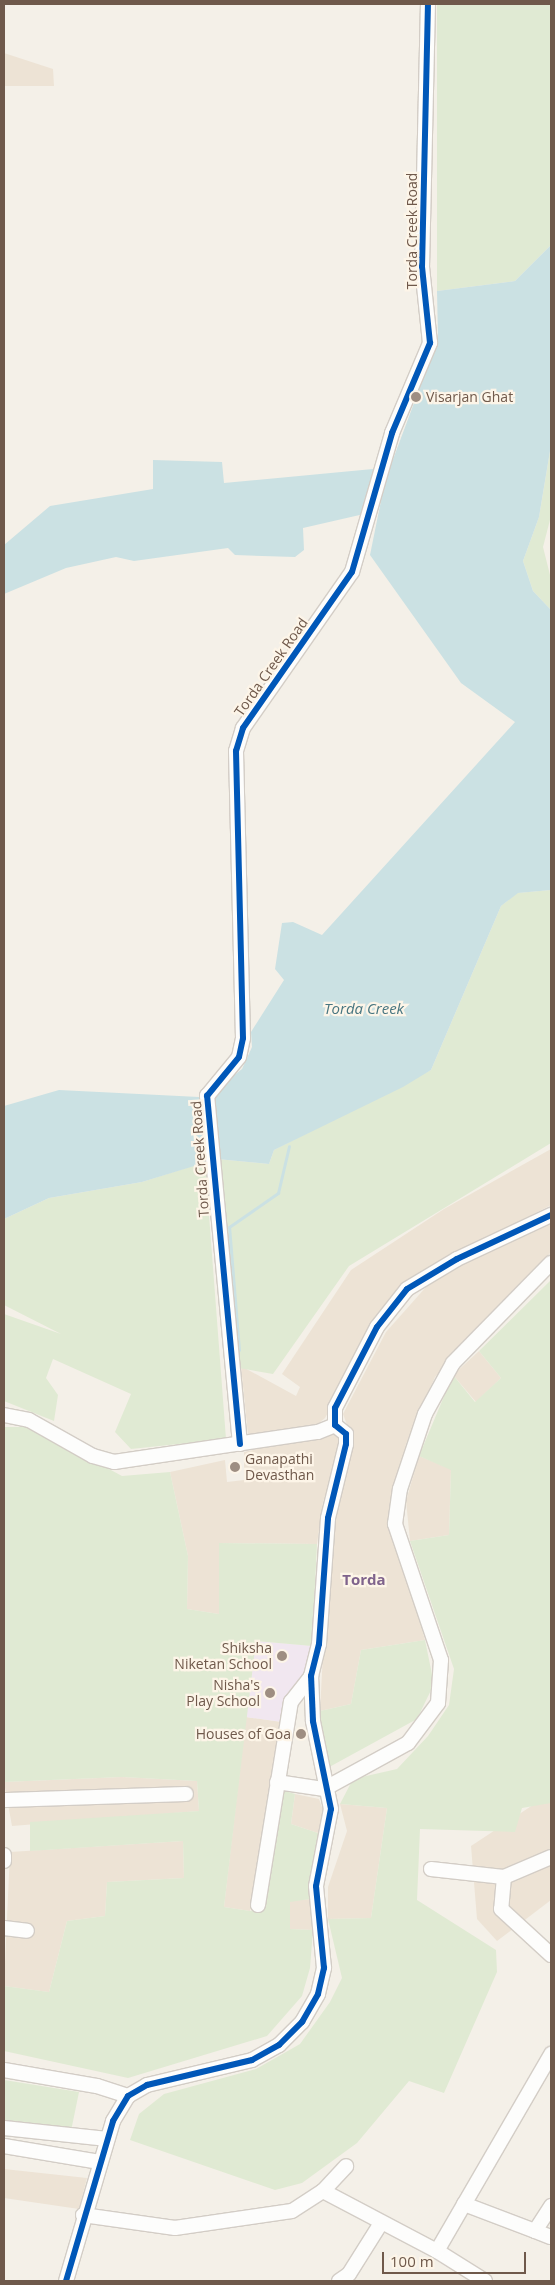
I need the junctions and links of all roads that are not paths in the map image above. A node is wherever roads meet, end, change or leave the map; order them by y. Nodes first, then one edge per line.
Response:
1 (428, 4) edge
2 (551, 1214) edge
3 (551, 1263) edge
4 (4, 1415) edge
5 (335, 1425) junction
6 (240, 1444) junction
7 (311, 1676) junction
8 (277, 1782) junction
9 (324, 1789) junction
10 (186, 1794) dead end
11 (4, 1800) edge
12 (4, 1855) edge
13 (551, 1857) edge
14 (4, 1861) edge
15 (431, 1869) dead end
16 (504, 1877) junction
17 (258, 1905) dead end
18 (4, 1928) edge
19 (27, 1931) dead end
20 (551, 1955) edge
21 (551, 2054) edge
22 (4, 2070) edge
23 (128, 2096) junction
24 (4, 2128) edge
25 (107, 2139) junction
26 (4, 2146) edge
27 (100, 2162) junction
28 (346, 2166) dead end
29 (324, 2191) junction
30 (464, 2204) junction
31 (551, 2206) edge
32 (83, 2215) junction
33 (382, 2223) junction
34 (535, 2231) junction
35 (551, 2238) edge
36 (437, 2250) junction
37 (66, 2281) edge
38 (339, 2281) edge
39 (485, 2281) edge

1 - 6 street, Torda Creek Road
2 - 5 street
3 - 9 street
4 - 6 street
5 - 6 street
5 - 7 street
7 - 8 street
7 - 9 street
8 - 9 street
8 - 17 street
9 - 23 street
10 - 11 street
12 - 14 street
13 - 16 street
15 - 16 street
16 - 20 street
18 - 19 street
21 - 30 street
22 - 23 street
23 - 25 street
24 - 25 street
25 - 27 street
26 - 27 street
27 - 32 street
28 - 29 street
29 - 32 street
29 - 33 street
30 - 34 street
30 - 36 street
31 - 34 street
32 - 37 street
33 - 36 street
33 - 38 street
34 - 35 street
36 - 39 street

